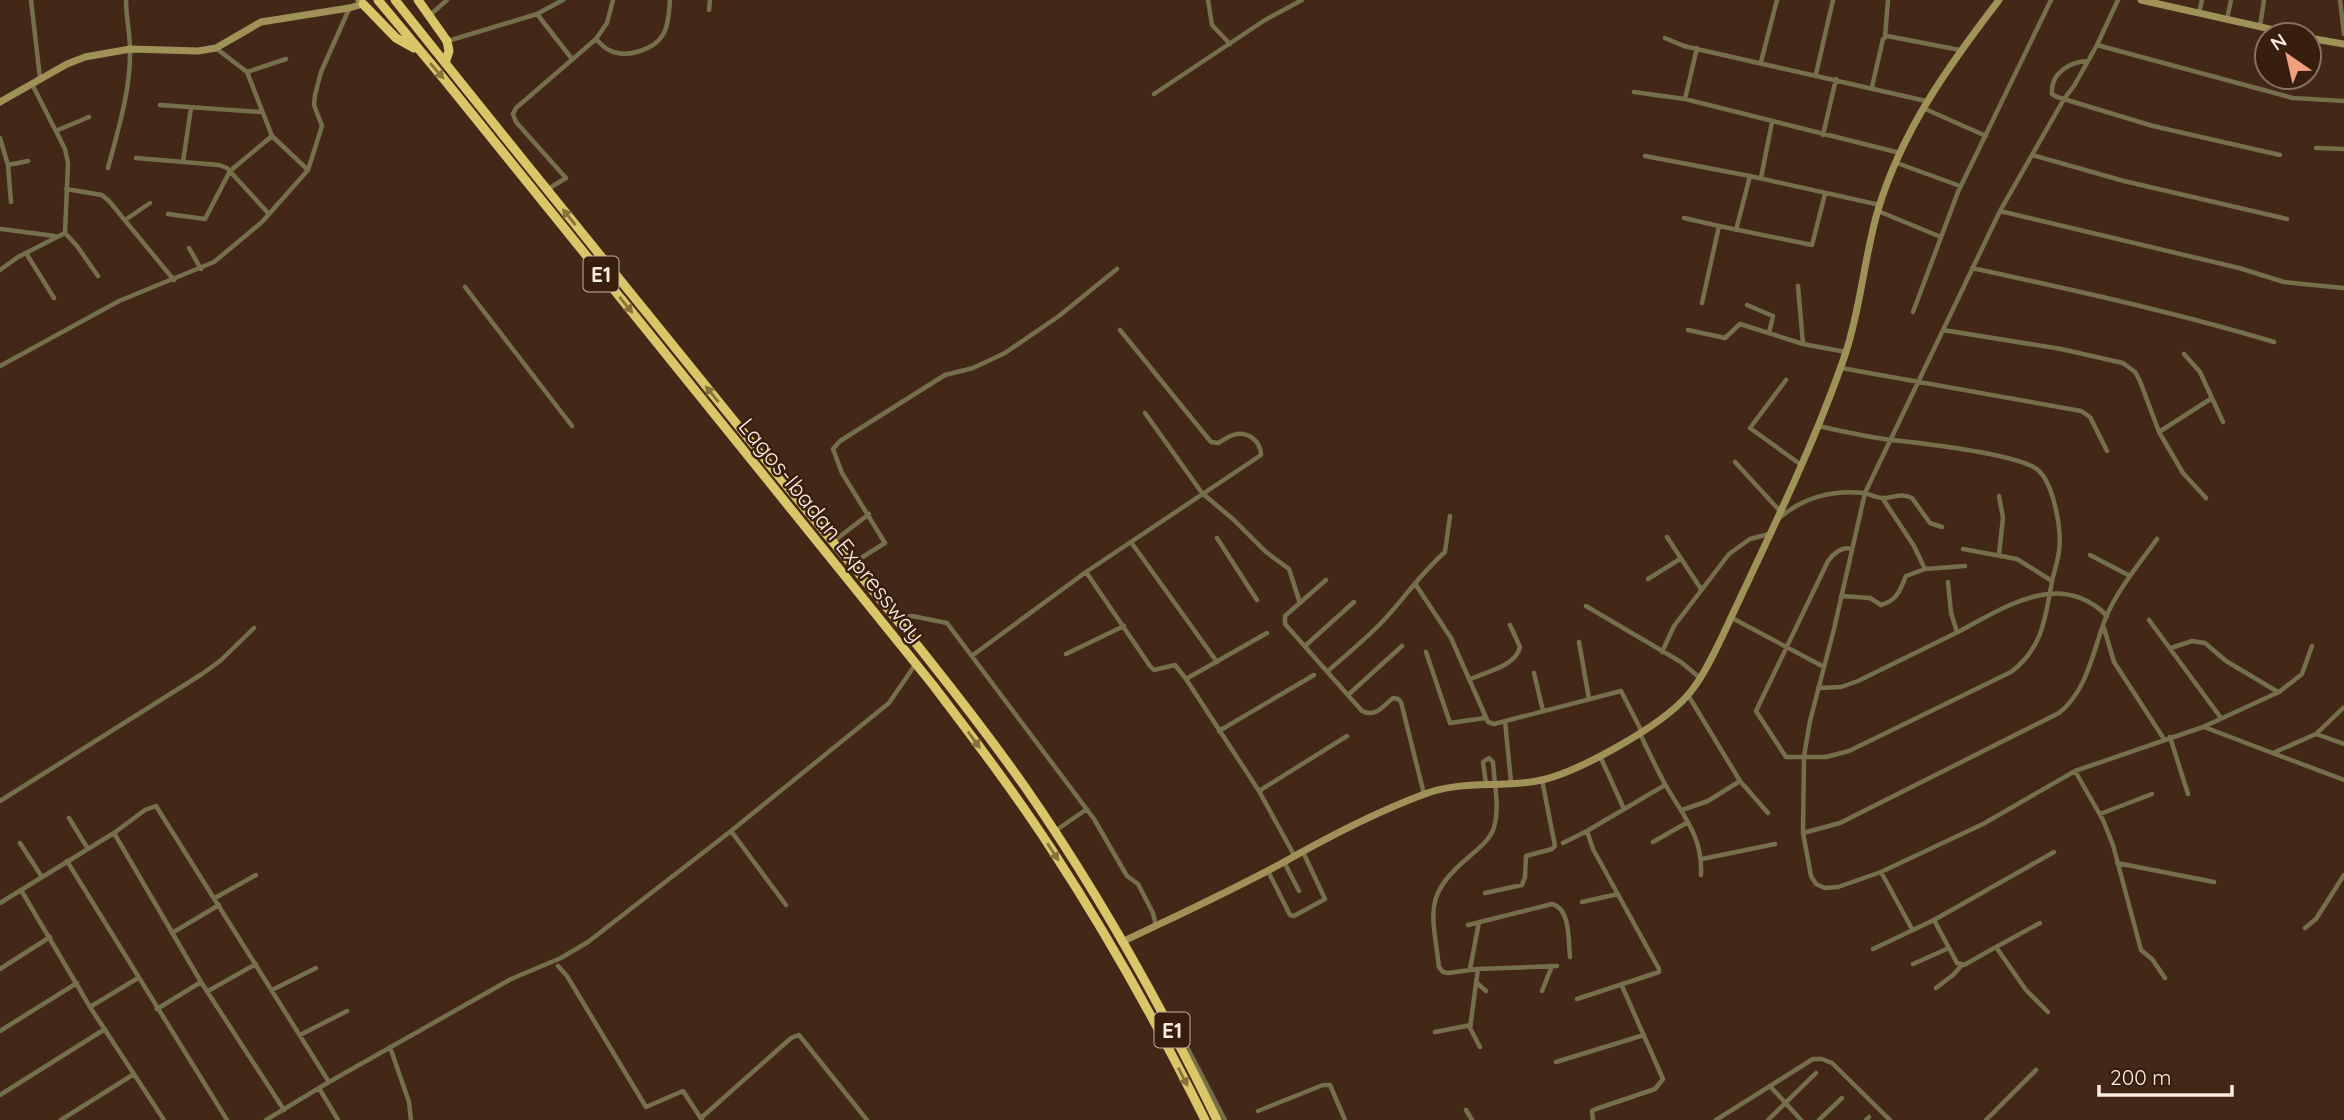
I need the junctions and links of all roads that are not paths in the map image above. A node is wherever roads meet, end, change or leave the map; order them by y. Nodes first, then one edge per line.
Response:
1 (31, 0) edge
2 (126, 0) edge
3 (377, 0) edge
4 (394, 0) edge
5 (418, 0) edge
6 (447, 0) edge
7 (563, 0) edge
8 (613, 0) edge
9 (670, 0) edge
10 (710, 0) edge
11 (1208, 0) edge
12 (1302, 0) edge
13 (1777, 0) edge
14 (1833, 0) edge
15 (1888, 0) edge
16 (1999, 0) edge
17 (2051, 0) edge
18 (2118, 0) edge
19 (2202, 0) edge
20 (2231, 0) edge
21 (2264, 0) edge
22 (2340, 0) edge
23 (2146, 1) edge
24 (361, 2) edge
25 (349, 8) junction
26 (709, 10) dead end
27 (2199, 13) junction
28 (537, 14) junction
29 (429, 16) junction
30 (2227, 19) junction
31 (2261, 21) edge
32 (2253, 25) edge
33 (2344, 34) edge
34 (1885, 37) junction
35 (1665, 38) dead end
36 (596, 39) junction
37 (2323, 40) edge
38 (447, 41) junction
39 (1230, 44) junction
40 (2344, 44) edge
41 (2096, 46) junction
42 (216, 48) junction
43 (1697, 48) junction
44 (130, 49) junction
45 (418, 50) junction
46 (1960, 50) junction
47 (286, 59) dead end
48 (572, 59) junction
49 (2087, 61) junction
50 (1761, 62) junction
51 (445, 63) junction
52 (247, 72) junction
53 (1816, 74) junction
54 (40, 79) junction
55 (1836, 79) junction
56 (32, 84) junction
57 (1872, 87) junction
58 (1634, 92) dead end
59 (1154, 94) dead end
60 (1685, 99) junction
61 (2064, 99) junction
62 (2344, 101) edge
63 (0, 102) edge
64 (1924, 104) junction
65 (160, 105) dead end
66 (191, 108) junction
67 (261, 112) junction
68 (89, 117) dead end
69 (1772, 122) junction
70 (58, 130) junction
71 (1823, 135) junction
72 (272, 136) junction
73 (1986, 136) junction
74 (0, 138) edge
75 (2316, 148) dead end
76 (2344, 149) edge
77 (1900, 153) junction
78 (2032, 155) junction
79 (2280, 155) dead end
80 (1645, 156) dead end
81 (136, 158) dead end
82 (28, 161) dead end
83 (184, 162) junction
84 (1896, 162) junction
85 (8, 164) junction
86 (108, 168) dead end
87 (308, 170) junction
88 (230, 171) junction
89 (1750, 176) junction
90 (1761, 178) junction
91 (1960, 186) junction
92 (66, 189) junction
93 (547, 189) junction
94 (1825, 194) junction
95 (11, 202) dead end
96 (150, 203) dead end
97 (1879, 208) junction
98 (2000, 211) junction
99 (168, 214) dead end
100 (269, 214) junction
101 (1684, 218) dead end
102 (2287, 219) dead end
103 (125, 220) junction
104 (1719, 226) junction
105 (1, 229) edge
106 (1736, 230) junction
107 (65, 233) junction
108 (56, 236) junction
109 (1941, 237) junction
110 (189, 247) dead end
111 (26, 253) junction
112 (1972, 268) junction
113 (201, 269) junction
114 (1117, 269) dead end
115 (0, 270) edge
116 (98, 276) dead end
117 (174, 280) junction
118 (1798, 286) dead end
119 (465, 287) dead end
120 (2343, 288) edge
121 (54, 298) dead end
122 (1702, 303) dead end
123 (1747, 305) dead end
124 (1913, 312) dead end
125 (1120, 330) dead end
126 (1688, 330) dead end
127 (1943, 330) junction
128 (1769, 333) junction
129 (2274, 342) dead end
130 (1803, 344) junction
131 (1846, 352) junction
132 (2184, 355) dead end
133 (0, 366) edge
134 (1840, 368) junction
135 (1786, 380) dead end
136 (1917, 383) junction
137 (2212, 398) junction
138 (1145, 413) dead end
139 (2223, 422) dead end
140 (572, 426) dead end
141 (1817, 426) junction
142 (2159, 432) junction
143 (1890, 440) junction
144 (2107, 451) dead end
145 (1735, 462) dead end
146 (1800, 464) junction
147 (1202, 493) junction
148 (1865, 493) junction
149 (1999, 496) dead end
150 (2206, 498) dead end
151 (1883, 499) junction
152 (1785, 500) junction
153 (1795, 505) junction
154 (1780, 511) junction
155 (869, 514) junction
156 (1450, 516) dead end
157 (1776, 521) junction
158 (1942, 527) dead end
159 (1769, 534) junction
160 (1667, 537) dead end
161 (1217, 538) dead end
162 (2157, 539) dead end
163 (832, 542) junction
164 (1131, 542) junction
165 (1851, 549) junction
166 (1963, 549) dead end
167 (1999, 554) junction
168 (2090, 555) dead end
169 (1680, 559) junction
170 (1965, 566) dead end
171 (854, 568) junction
172 (1924, 569) junction
173 (1086, 572) junction
174 (2130, 576) junction
175 (1648, 579) dead end
176 (1326, 580) dead end
177 (2052, 581) junction
178 (1948, 582) dead end
179 (1416, 585) junction
180 (1701, 589) junction
181 (2051, 594) junction
182 (1842, 596) junction
183 (1257, 600) dead end
184 (1354, 602) dead end
185 (1300, 603) junction
186 (1586, 606) dead end
187 (2107, 616) junction
188 (1731, 617) junction
189 (895, 619) junction
190 (2149, 620) dead end
191 (1510, 625) dead end
192 (1124, 626) junction
193 (2103, 627) junction
194 (254, 628) dead end
195 (1957, 632) junction
196 (1267, 633) dead end
197 (1579, 642) dead end
198 (1305, 646) junction
199 (1402, 646) dead end
200 (2312, 646) dead end
201 (2171, 648) junction
202 (1787, 649) junction
203 (1426, 652) dead end
204 (1662, 652) junction
205 (1066, 654) dead end
206 (972, 655) junction
207 (1217, 662) junction
208 (916, 664) junction
209 (1824, 667) junction
210 (1328, 671) junction
211 (1534, 673) dead end
212 (1314, 674) dead end
213 (1700, 678) junction
214 (1186, 679) junction
215 (1470, 679) junction
216 (1818, 688) junction
217 (2279, 692) junction
218 (1348, 695) junction
219 (1688, 695) junction
220 (1589, 699) junction
221 (2343, 709) edge
222 (1544, 711) junction
223 (1485, 718) junction
224 (2221, 719) junction
225 (1505, 721) junction
226 (2203, 727) junction
227 (1219, 731) junction
228 (1641, 733) junction
229 (2316, 734) junction
230 (1347, 736) dead end
231 (2167, 738) junction
232 (2344, 744) edge
233 (2272, 754) junction
234 (1599, 755) junction
235 (1804, 756) junction
236 (2075, 771) junction
237 (1542, 779) junction
238 (2344, 780) edge
239 (1740, 781) junction
240 (1511, 782) junction
241 (1490, 783) junction
242 (1665, 785) junction
243 (1259, 791) junction
244 (1424, 794) junction
245 (2152, 794) dead end
246 (2189, 794) dead end
247 (0, 801) edge
248 (1087, 809) junction
249 (1624, 809) junction
250 (1682, 810) junction
251 (1768, 813) dead end
252 (2100, 814) junction
253 (69, 818) dead end
254 (1688, 822) junction
255 (731, 831) junction
256 (1055, 831) junction
257 (1587, 831) junction
258 (114, 833) junction
259 (1803, 833) junction
260 (1653, 842) dead end
261 (20, 843) dead end
262 (1563, 843) dead end
263 (1775, 844) dead end
264 (88, 849) junction
265 (1303, 852) junction
266 (2054, 852) dead end
267 (1294, 855) junction
268 (1702, 859) junction
269 (66, 861) junction
270 (1284, 862) junction
271 (2117, 863) junction
272 (1267, 870) junction
273 (1881, 872) junction
274 (256, 874) dead end
275 (2344, 875) edge
276 (1701, 876) dead end
277 (42, 877) junction
278 (2214, 882) dead end
279 (21, 890) junction
280 (1299, 891) dead end
281 (1485, 892) dead end
282 (1618, 894) junction
283 (215, 898) junction
284 (1582, 902) dead end
285 (0, 903) edge
286 (219, 905) junction
287 (786, 905) dead end
288 (1934, 920) junction
289 (1479, 922) junction
290 (2040, 923) dead end
291 (1468, 925) dead end
292 (1156, 926) junction
293 (2305, 928) dead end
294 (1912, 929) junction
295 (172, 933) junction
296 (50, 937) junction
297 (1124, 942) junction
298 (1996, 947) junction
299 (1949, 948) junction
300 (1873, 949) dead end
301 (1570, 957) dead end
302 (256, 963) junction
303 (1913, 964) dead end
304 (558, 966) dead end
305 (1961, 966) junction
306 (0, 968) edge
307 (316, 968) dead end
308 (1470, 969) junction
309 (1478, 969) junction
310 (138, 978) junction
311 (2165, 978) dead end
312 (201, 982) junction
313 (77, 983) junction
314 (1476, 983) junction
315 (1622, 986) junction
316 (1936, 988) dead end
317 (272, 990) junction
318 (208, 991) junction
319 (1486, 991) dead end
320 (1542, 991) dead end
321 (1577, 999) dead end
322 (90, 1007) junction
323 (157, 1009) junction
324 (347, 1011) dead end
325 (2048, 1012) dead end
326 (1471, 1025) junction
327 (105, 1029) junction
328 (0, 1031) edge
329 (1436, 1032) dead end
330 (300, 1035) junction
331 (1644, 1035) junction
332 (1480, 1047) dead end
333 (390, 1048) junction
334 (1556, 1062) dead end
335 (2036, 1070) dead end
336 (1816, 1073) dead end
337 (134, 1074) junction
338 (329, 1082) junction
339 (1770, 1086) junction
340 (318, 1088) junction
341 (0, 1095) edge
342 (1842, 1098) dead end
343 (1785, 1103) junction
344 (284, 1110) junction
345 (1466, 1110) dead end
346 (1258, 1111) dead end
347 (274, 1118) edge
348 (161, 1119) edge
349 (702, 1119) edge
350 (61, 1120) edge
351 (227, 1120) edge
352 (266, 1120) edge
353 (338, 1120) edge
354 (411, 1120) edge
355 (867, 1120) edge
356 (1205, 1120) edge
357 (1217, 1120) edge
358 (1225, 1120) edge
359 (1345, 1120) edge
360 (1472, 1120) edge
361 (1593, 1120) edge
362 (1716, 1120) edge
363 (1768, 1120) edge
364 (1801, 1120) edge
365 (1819, 1120) edge
366 (1890, 1120) edge
367 (1986, 1120) edge

1 - 54 street
2 - 44 street
3 - 45 highway, Lagos-Ibadan Expressway / E1
4 - 51 highway, Lagos-Ibadan Expressway / E1
5 - 29 highway
6 - 29 street
7 - 28 street
8 - 36 street
9 - 36 street
10 - 26 street
11 - 39 street
12 - 39 street
13 - 50 street
14 - 53 street
15 - 34 street
16 - 46 street
17 - 73 street
18 - 41 street
19 - 27 street
20 - 30 street
21 - 31 street
22 - 33 street
23 - 27 street
24 - 25 street
24 - 45 highway
25 - 42 street
25 - 87 street
27 - 30 street
28 - 38 street
28 - 48 street
29 - 38 highway
30 - 32 street
34 - 46 street
34 - 57 street
35 - 43 street
36 - 48 street
37 - 40 street
38 - 51 highway
39 - 59 street
41 - 49 street
41 - 62 street
42 - 44 street
42 - 52 street
43 - 50 street
43 - 60 street
44 - 54 street
44 - 86 street
45 -> 208 highway, Lagos-Ibadan Expressway / E1
46 - 64 street
47 - 52 street
48 - 93 street
49 - 61 street
49 - 61 street
50 - 53 street
51 - 93 highway, Lagos-Ibadan Expressway / E1
52 - 67 street
53 - 55 street
54 - 56 street
55 - 57 street
55 - 71 street
56 - 63 street
56 - 70 street
57 - 64 street
58 - 60 street
60 - 69 street
61 - 78 street
61 - 79 street
64 - 73 street
64 - 77 street
65 - 66 street
66 - 67 street
66 - 83 street
67 - 72 street
68 - 70 street
69 - 71 street
69 - 90 street
70 - 92 street
71 - 77 street
72 - 87 street
72 - 88 street
73 - 91 street
74 - 85 street
75 - 76 street
77 - 84 street
78 - 98 street
78 - 102 street
80 - 89 street
81 - 83 street
82 - 85 street
83 - 88 street
84 - 91 street
84 - 97 street
85 - 95 street
87 - 100 street
88 - 99 street
88 - 100 street
89 - 90 street
89 - 106 street
90 - 94 street
91 - 109 street
92 - 103 street
92 - 107 street
163 -> 93 highway, Lagos-Ibadan Expressway / E1
94 - 97 street
94 - 106 street
96 - 103 street
97 - 109 street
97 - 131 street
98 - 112 street
98 - 120 street
100 - 113 street
101 - 104 street
103 - 117 street
104 - 106 street
104 - 122 street
105 - 108 street
107 - 108 street
107 - 116 street
108 - 111 street
109 - 124 street
110 - 113 street
111 - 115 street
111 - 121 street
112 - 127 street
112 - 129 street
113 - 117 street
114 - 155 street
117 - 133 street
118 - 130 street
119 - 140 street
123 - 128 street
125 - 147 street
126 - 128 street
127 - 136 street
127 - 142 street
128 - 130 street
130 - 131 street
131 - 134 street
132 - 137 street
134 - 136 street
134 - 141 street
135 - 146 street
136 - 143 street
136 - 144 street
137 - 139 street
137 - 142 street
138 - 147 street
141 - 143 street
141 - 146 street
142 - 150 street
143 - 148 street
143 - 177 street
145 - 154 street
146 - 152 street
147 - 164 street
147 - 185 street
148 - 151 street
148 - 153 street
148 - 165 street
149 - 167 street
151 - 158 street
151 - 172 street
152 - 153 street
152 - 154 street
153 - 157 street
154 - 157 street
155 - 163 street
155 - 171 street
156 - 179 street
157 - 159 street
159 - 180 street
159 - 188 street
160 - 169 street
161 - 183 street
162 - 174 street
163 - 171 highway, Lagos-Ibadan Expressway / E1
164 - 173 street
164 - 207 street
165 - 182 street
165 - 202 street
166 - 167 street
167 - 177 street
168 - 174 street
169 - 175 street
169 - 180 street
170 - 172 street
171 - 189 highway, Lagos-Ibadan Expressway / E1
172 - 182 street
173 - 192 street
173 - 206 street
174 - 187 street
176 - 185 street
177 - 181 street
178 - 195 street
179 - 210 street
179 - 215 street
180 - 204 street
181 - 187 street
181 - 195 street
181 - 235 street
182 - 209 street
184 - 198 street
185 - 198 street
186 - 204 street
187 - 193 street
188 - 202 street
188 - 213 street
189 - 206 street
189 - 256 highway, Lagos-Ibadan Expressway / E1
190 - 201 street
191 - 215 street
192 - 205 street
192 - 214 street
193 - 231 street
193 - 259 street
194 - 247 street
195 - 216 street
196 - 207 street
197 - 220 street
198 - 210 street
199 - 218 street
200 - 217 street
201 - 217 street
201 - 224 street
202 - 209 street
202 - 235 street
203 - 223 street
204 - 213 street
206 - 248 street
207 - 214 street
208 - 255 street
208 -> 356 highway, Lagos-Ibadan Expressway / E1
209 - 216 street
210 - 218 street
211 - 222 street
212 - 227 street
213 - 219 street
214 - 227 street
215 - 223 street
216 - 235 street
217 - 224 street
218 - 244 street
219 - 228 street
219 - 239 street
220 - 222 street
220 - 228 street
221 - 229 street
222 - 225 street
223 - 225 street
224 - 226 street
225 - 240 street
226 - 231 street
226 - 233 street
227 - 243 street
228 - 234 street
228 - 242 street
229 - 232 street
229 - 233 street
230 - 243 street
231 - 236 street
231 - 246 street
233 - 238 street
234 - 237 street
234 - 249 street
235 - 259 street
236 - 252 street
236 - 273 street
237 - 240 street
237 - 281 street
239 - 250 street
239 - 251 street
240 - 241 street
241 - 241 street
241 - 244 street
241 - 308 street
242 - 249 street
242 - 250 street
243 - 267 street
244 - 265 street
245 - 252 street
248 - 256 street
248 - 292 street
249 - 257 street
250 - 254 street
252 - 271 street
253 - 264 street
254 - 260 street
254 - 268 street
255 - 287 street
255 - 333 street
256 - 297 highway, Lagos-Ibadan Expressway / E1
257 - 262 street
257 - 282 street
258 - 264 street
258 - 283 street
258 - 295 street
259 - 273 street
261 - 277 street
263 - 268 street
264 - 269 street
265 - 267 street
265 - 272 street
266 - 288 street
267 - 270 street
268 - 276 street
269 - 277 street
269 - 310 street
270 - 272 street
270 - 280 street
271 - 278 street
271 - 311 street
272 - 292 street
273 - 294 street
274 - 283 street
275 - 293 street
277 - 279 street
279 - 285 street
279 - 296 street
282 - 284 street
282 - 315 street
283 - 286 street
286 - 295 street
286 - 302 street
288 - 294 street
288 - 299 street
289 - 291 street
289 - 301 street
289 - 308 street
290 - 298 street
292 - 297 street
294 - 300 street
295 - 312 street
296 - 306 street
296 - 313 street
297 - 357 highway, Lagos-Ibadan Expressway / E1
297 - 358 street
298 - 305 street
298 - 325 street
299 - 303 street
299 - 305 street
302 - 317 street
302 - 318 street
304 - 349 street
305 - 316 street
307 - 317 street
308 - 309 street
309 - 314 street
309 - 320 street
310 - 322 street
310 - 323 street
312 - 318 street
312 - 323 street
313 - 322 street
313 - 328 street
314 - 319 street
314 - 326 street
315 - 321 street
315 - 331 street
317 - 330 street
318 - 344 street
322 - 327 street
323 - 351 street
324 - 330 street
326 - 329 street
326 - 332 street
327 - 337 street
327 - 341 street
330 - 338 street
331 - 334 street
331 - 361 street
333 - 338 street
333 - 354 street
335 - 367 street
336 - 343 street
337 - 348 street
337 - 350 street
338 - 340 street
339 - 343 street
339 - 362 street
339 - 366 street
340 - 344 street
340 - 353 street
342 - 365 street
343 - 363 street
343 - 364 street
344 - 347 street
345 - 360 street
346 - 359 street
347 - 352 street
349 - 355 street

